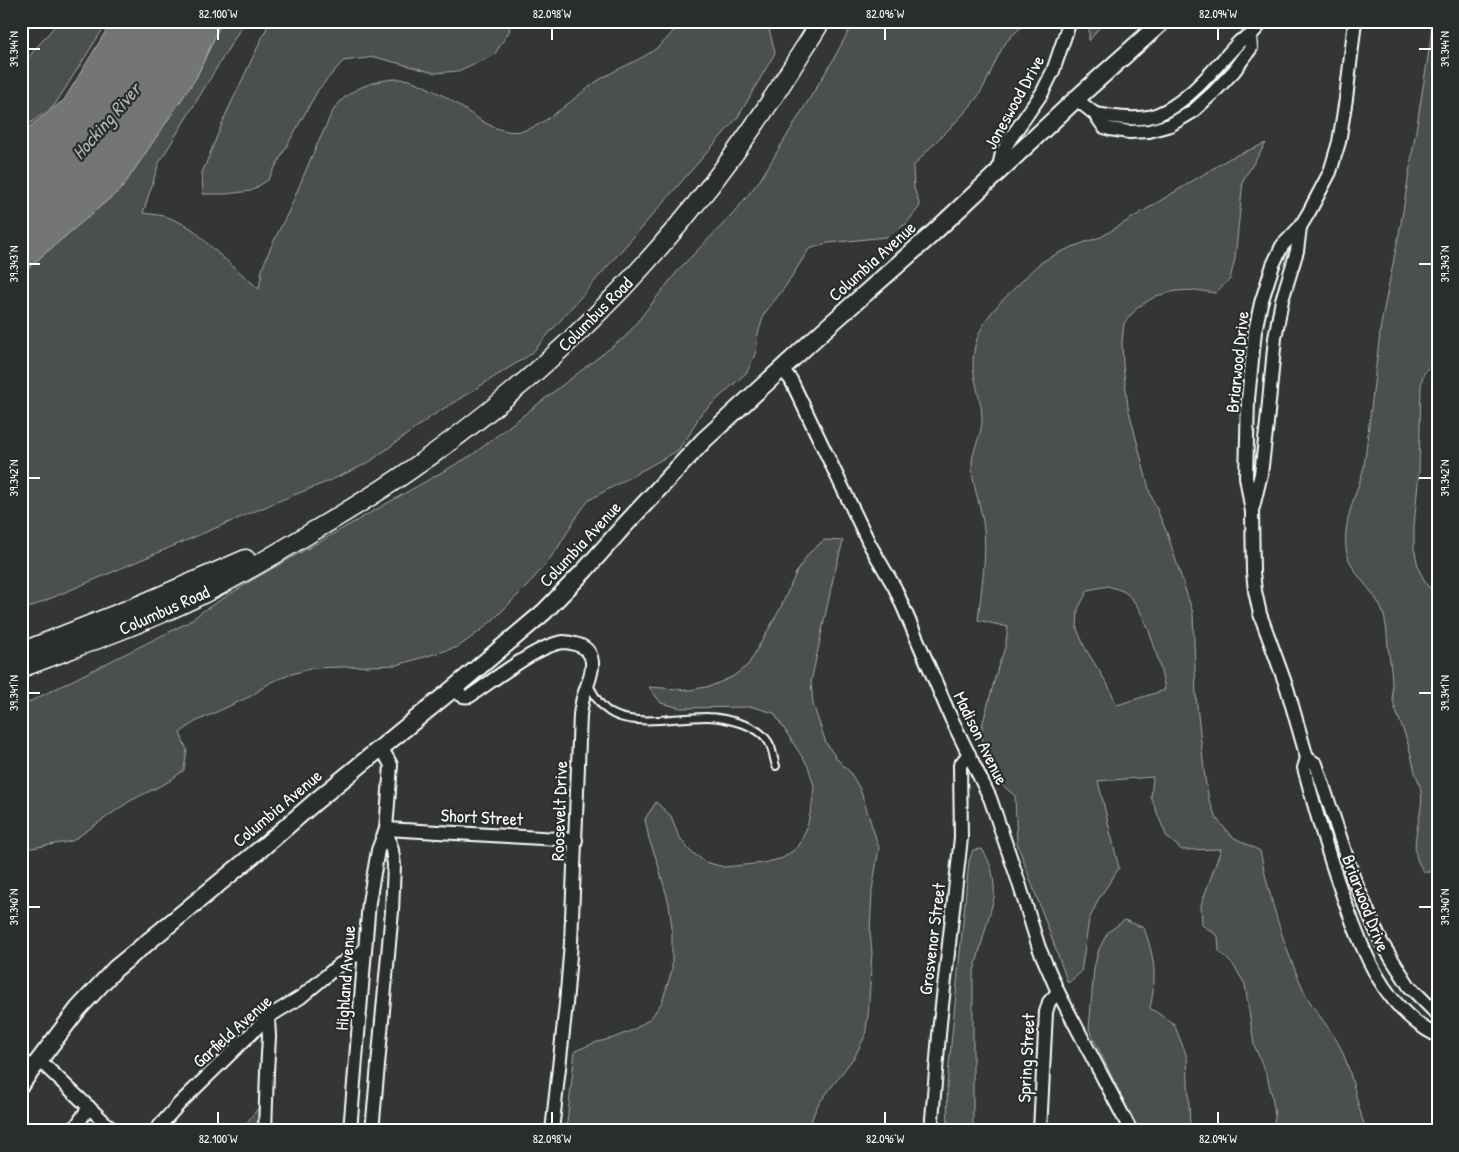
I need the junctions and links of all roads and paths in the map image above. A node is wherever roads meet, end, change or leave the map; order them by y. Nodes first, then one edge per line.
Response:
1 (1070, 21) edge
2 (1163, 21) edge
3 (1263, 21) edge
4 (1355, 21) edge
5 (818, 22) edge
6 (1076, 99) junction
7 (998, 171) junction
8 (1300, 227) junction
9 (782, 369) junction
10 (1252, 512) junction
11 (300, 539) junction
12 (21, 652) edge
13 (21, 668) edge
14 (588, 684) junction
15 (454, 688) junction
16 (381, 747) junction
17 (969, 754) junction
18 (1307, 758) junction
19 (776, 766) dead end
20 (386, 829) junction
21 (576, 840) junction
22 (364, 950) junction
23 (1058, 992) junction
24 (1438, 1014) edge
25 (268, 1017) junction
26 (1438, 1036) edge
27 (40, 1061) junction
28 (21, 1084) edge
29 (88, 1107) junction
30 (72, 1131) edge
31 (114, 1131) edge
32 (155, 1131) edge
33 (266, 1131) edge
34 (350, 1131) edge
35 (372, 1131) edge
36 (552, 1131) edge
37 (931, 1131) edge
38 (1040, 1131) edge
39 (1130, 1131) edge

1 - 7 street, Joneswood Drive
2 - 6 street, Columbia Avenue
3 - 6 street
4 - 8 street, Briarwood Drive
5 - 11 main road, Columbus Road
6 - 7 street, Columbia Avenue
7 - 9 street, Columbia Avenue
8 - 10 street, Briarwood Drive
8 - 10 street, Briarwood Drive
9 - 15 street, Columbia Avenue
9 - 17 street, Madison Avenue
10 - 18 street, Briarwood Drive
11 - 12 main road, Columbus Road
11 - 13 main road, Columbus Road
14 - 15 street, Roosevelt Drive
14 - 19 lane
14 - 21 street, Roosevelt Drive
15 - 16 street, Columbia Avenue
16 - 20 street, Highland Avenue
16 - 27 street, Columbia Avenue
17 - 23 street, Madison Avenue
17 - 37 street, Grosvenor Street
18 - 24 street, Briarwood Drive
18 - 26 street, Briarwood Drive
20 - 21 street, Short Street
20 - 22 street, Highland Avenue
20 - 35 street, Highland Avenue
21 - 36 street, Roosevelt Drive
22 - 25 street, Garfield Avenue
22 - 34 street, Highland Avenue
23 - 38 street, Spring Street
23 - 39 street, Madison Avenue
25 - 32 street, Garfield Avenue
25 - 33 street
27 - 28 street, Columbia Avenue
27 - 29 street
29 - 30 street
29 - 31 street

